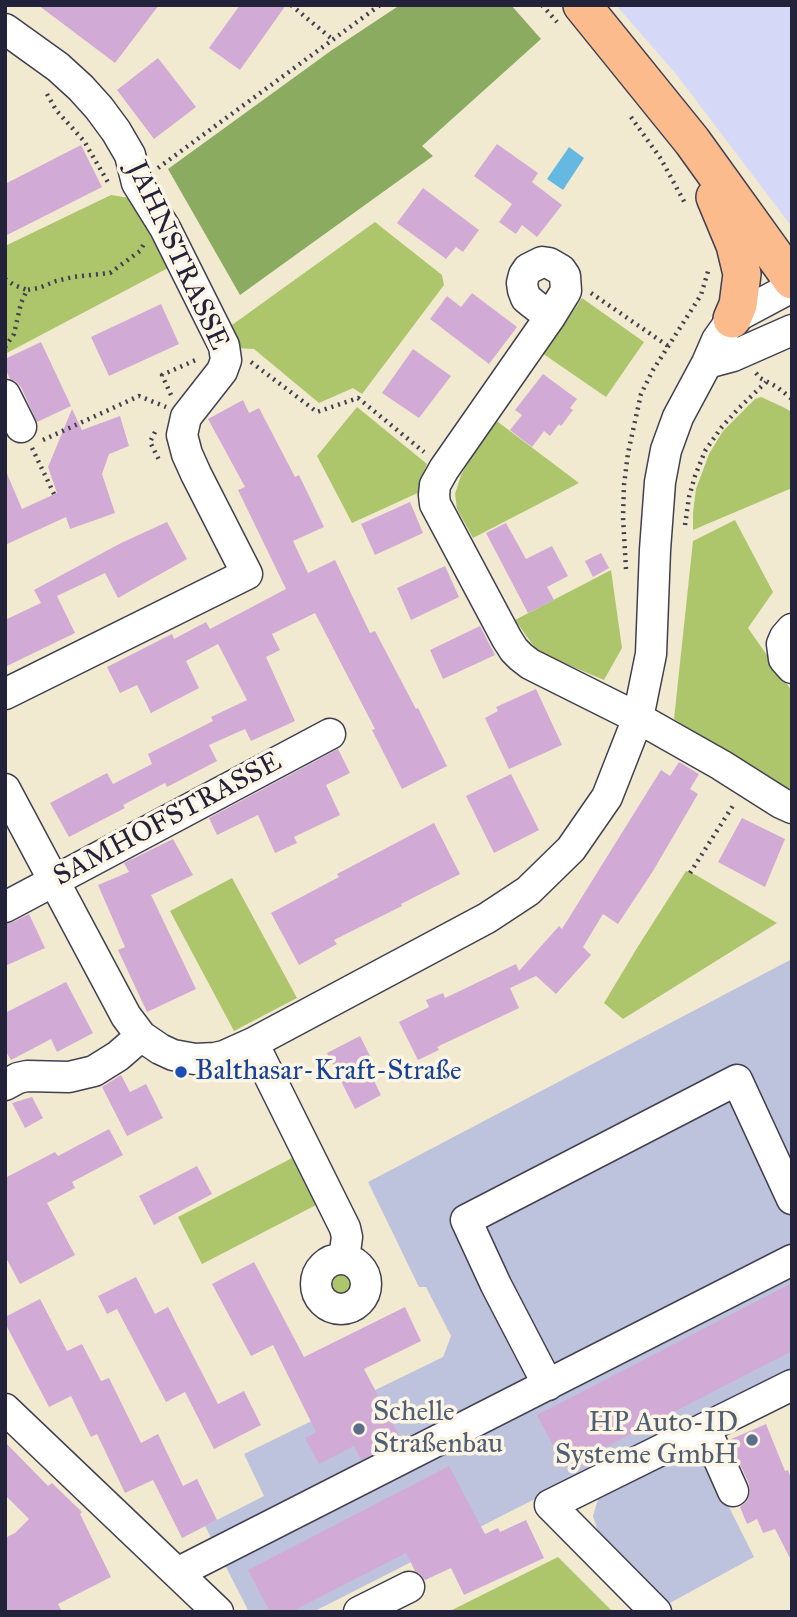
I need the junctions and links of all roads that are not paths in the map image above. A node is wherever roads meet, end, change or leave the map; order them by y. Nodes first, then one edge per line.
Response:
1 (571, 16) edge
2 (5, 29) edge
3 (692, 141) junction
4 (792, 280) edge
5 (792, 287) edge
6 (550, 317) junction
7 (732, 318) junction
8 (792, 330) edge
9 (707, 363) junction
10 (5, 395) edge
11 (21, 427) dead end
12 (792, 629) edge
13 (792, 668) edge
14 (5, 694) edge
15 (638, 718) junction
16 (330, 734) dead end
17 (5, 789) edge
18 (792, 808) edge
19 (54, 880) junction
20 (5, 907) edge
21 (141, 1037) junction
22 (253, 1042) junction
23 (5, 1085) edge
24 (792, 1199) edge
25 (344, 1259) dead end
26 (792, 1260) edge
27 (548, 1385) junction
28 (792, 1385) edge
29 (5, 1409) edge
30 (705, 1428) junction
31 (733, 1491) dead end
32 (177, 1573) junction
33 (409, 1587) dead end
34 (218, 1612) edge
35 (359, 1612) edge
36 (656, 1612) edge

1 - 3 main road
2 - 14 street, JAHNSTRASSE
3 - 4 main road
3 - 7 main road
5 - 7 street
6 - 6 street
6 - 15 street
7 - 9 street
8 - 9 street
9 - 15 street
10 - 11 street
12 - 13 street
15 - 18 street
15 - 22 street
16 - 19 street, SAMHOFSTRASSE
17 - 19 street
19 - 20 street, SAMHOFSTRASSE
19 - 21 street
21 - 22 street
21 - 23 street
22 - 25 street
24 - 27 street
26 - 27 street
27 - 32 street
28 - 30 street
29 - 32 street
30 - 31 street
30 - 36 street
32 - 34 street
33 - 35 street

